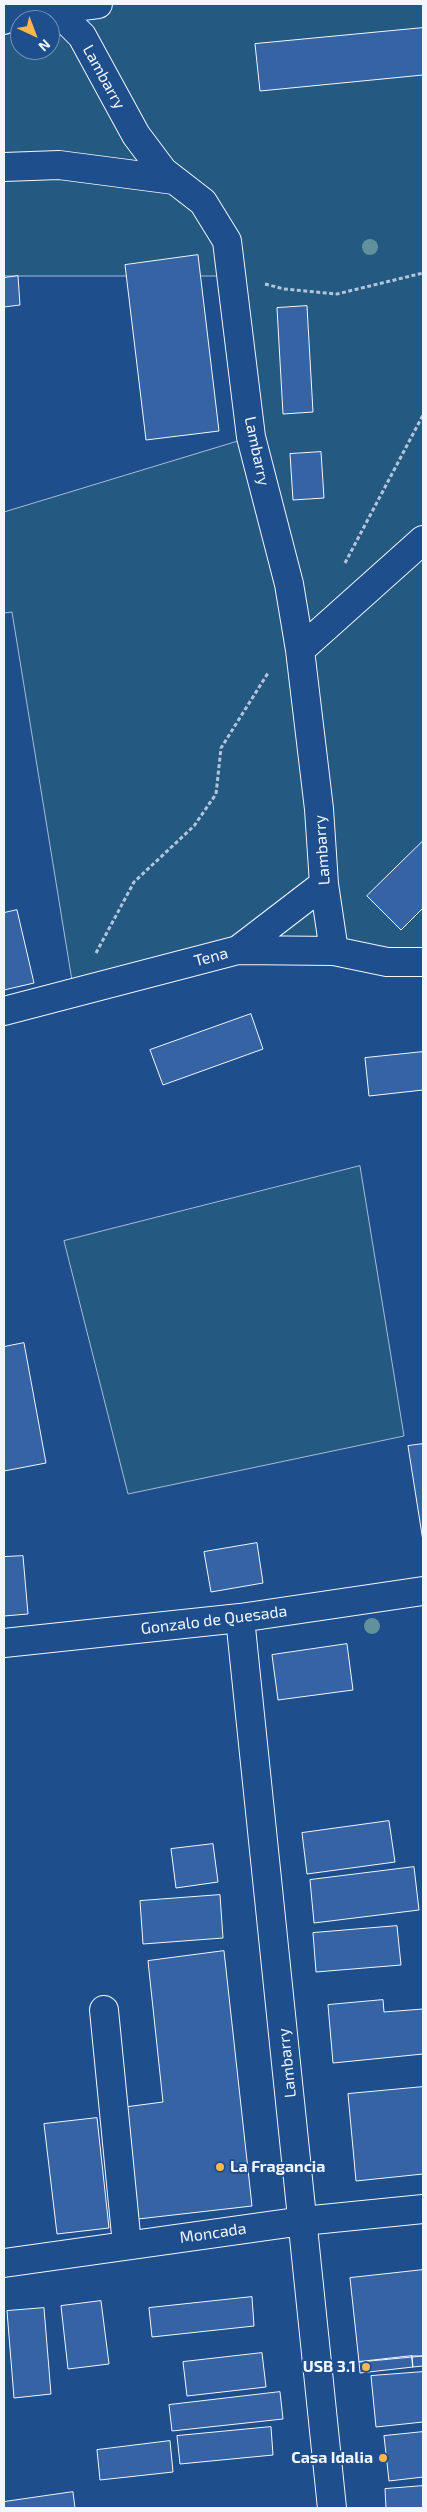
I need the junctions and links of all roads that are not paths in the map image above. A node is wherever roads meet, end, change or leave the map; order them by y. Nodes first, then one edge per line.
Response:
1 (98, 4) edge
2 (53, 6) edge
3 (4, 20) edge
4 (4, 167) edge
5 (174, 180) junction
6 (423, 540) edge
7 (298, 641) junction
8 (324, 884) junction
9 (238, 950) junction
10 (334, 951) junction
11 (423, 962) edge
12 (4, 1011) edge
13 (423, 1591) edge
14 (240, 1618) junction
15 (4, 1643) edge
16 (104, 2010) dead end
17 (423, 2209) edge
18 (303, 2221) junction
19 (127, 2245) junction
20 (4, 2263) edge
21 (332, 2508) edge

1 - 2 street
2 - 3 street
2 - 5 street, Lambarry
4 - 5 street
5 - 7 street, Lambarry
6 - 7 street
7 - 8 street, Lambarry
8 - 9 street
8 - 10 street, Lambarry
9 - 10 street, Tena
9 - 12 street, Tena
10 - 11 street, Tena
13 - 14 street, Gonzalo de Quesada
14 - 15 street, Gonzalo de Quesada
14 - 18 street, Lambarry
16 - 19 street
17 - 18 street, Moncada
18 - 19 street, Moncada
18 - 21 street, Lambarry
19 - 20 street, Moncada

